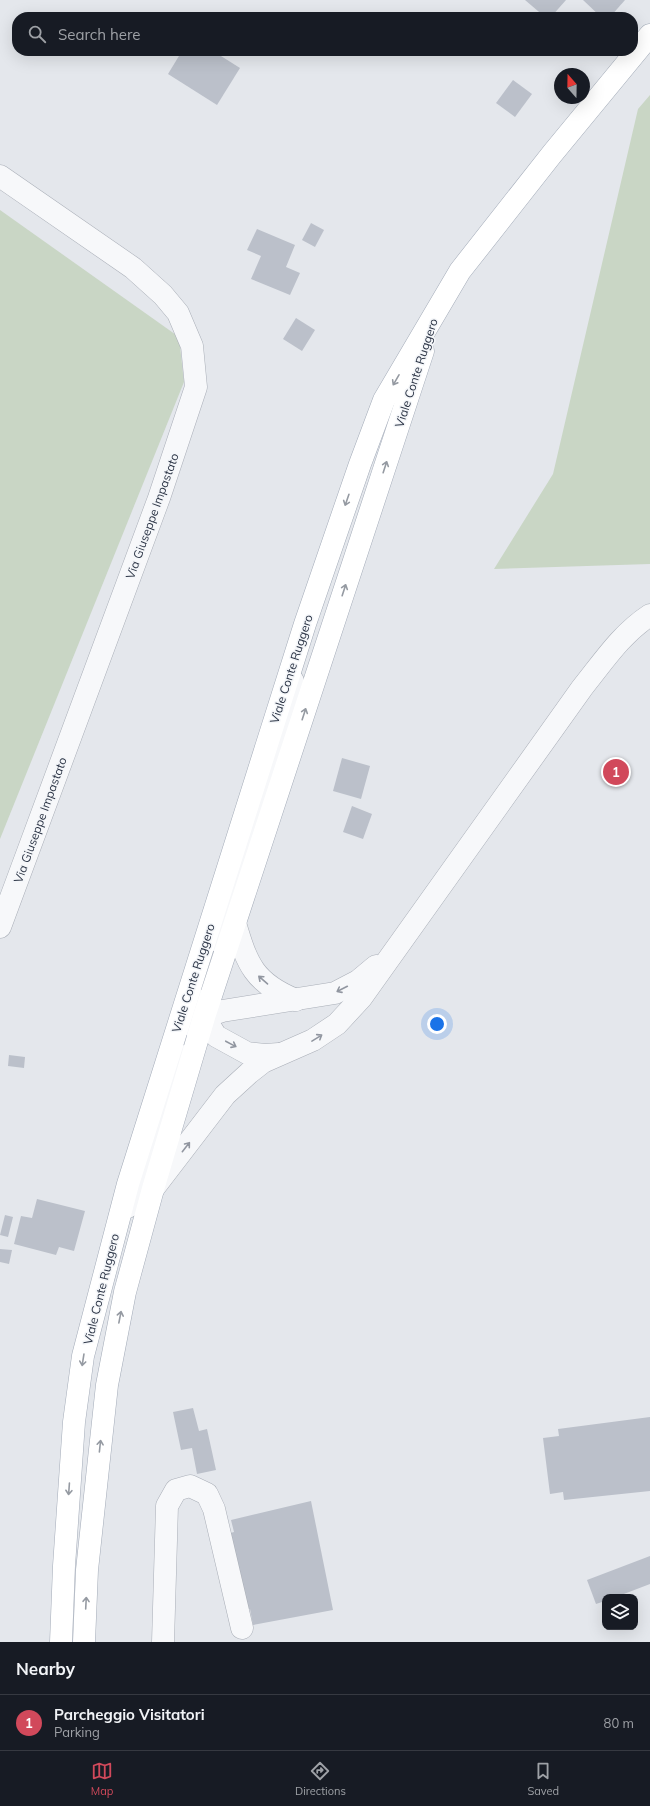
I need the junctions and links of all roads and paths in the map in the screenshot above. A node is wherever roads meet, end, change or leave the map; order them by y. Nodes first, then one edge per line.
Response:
1 (650, 34) edge
2 (638, 49) edge
3 (632, 56) edge
4 (0, 176) edge
5 (436, 310) junction
6 (650, 615) edge
7 (297, 649) junction
8 (235, 923) junction
9 (0, 927) edge
10 (396, 950) junction
11 (296, 1000) junction
12 (204, 1017) junction
13 (282, 1054) junction
14 (153, 1189) junction
15 (113, 1240) junction
16 (242, 1628) dead end
17 (61, 1642) edge
18 (84, 1642) edge
19 (163, 1642) edge

1 - 2 main road
3 - 5 main road
4 - 9 street, Via Giuseppe Impastato
5 -> 7 main road, Viale Conte Ruggero
8 -> 5 main road, Viale Conte Ruggero
6 - 10 street
7 - 12 street
7 - 15 main road, Viale Conte Ruggero
11 -> 8 street
8 - 12 main road, Viale Conte Ruggero
10 -> 11 street
13 -> 10 street
11 - 12 street
12 -> 13 street
12 - 14 main road, Viale Conte Ruggero
12 - 15 street
14 -> 13 street
18 -> 14 main road, Viale Conte Ruggero
15 -> 17 main road, Viale Conte Ruggero
16 - 19 street

